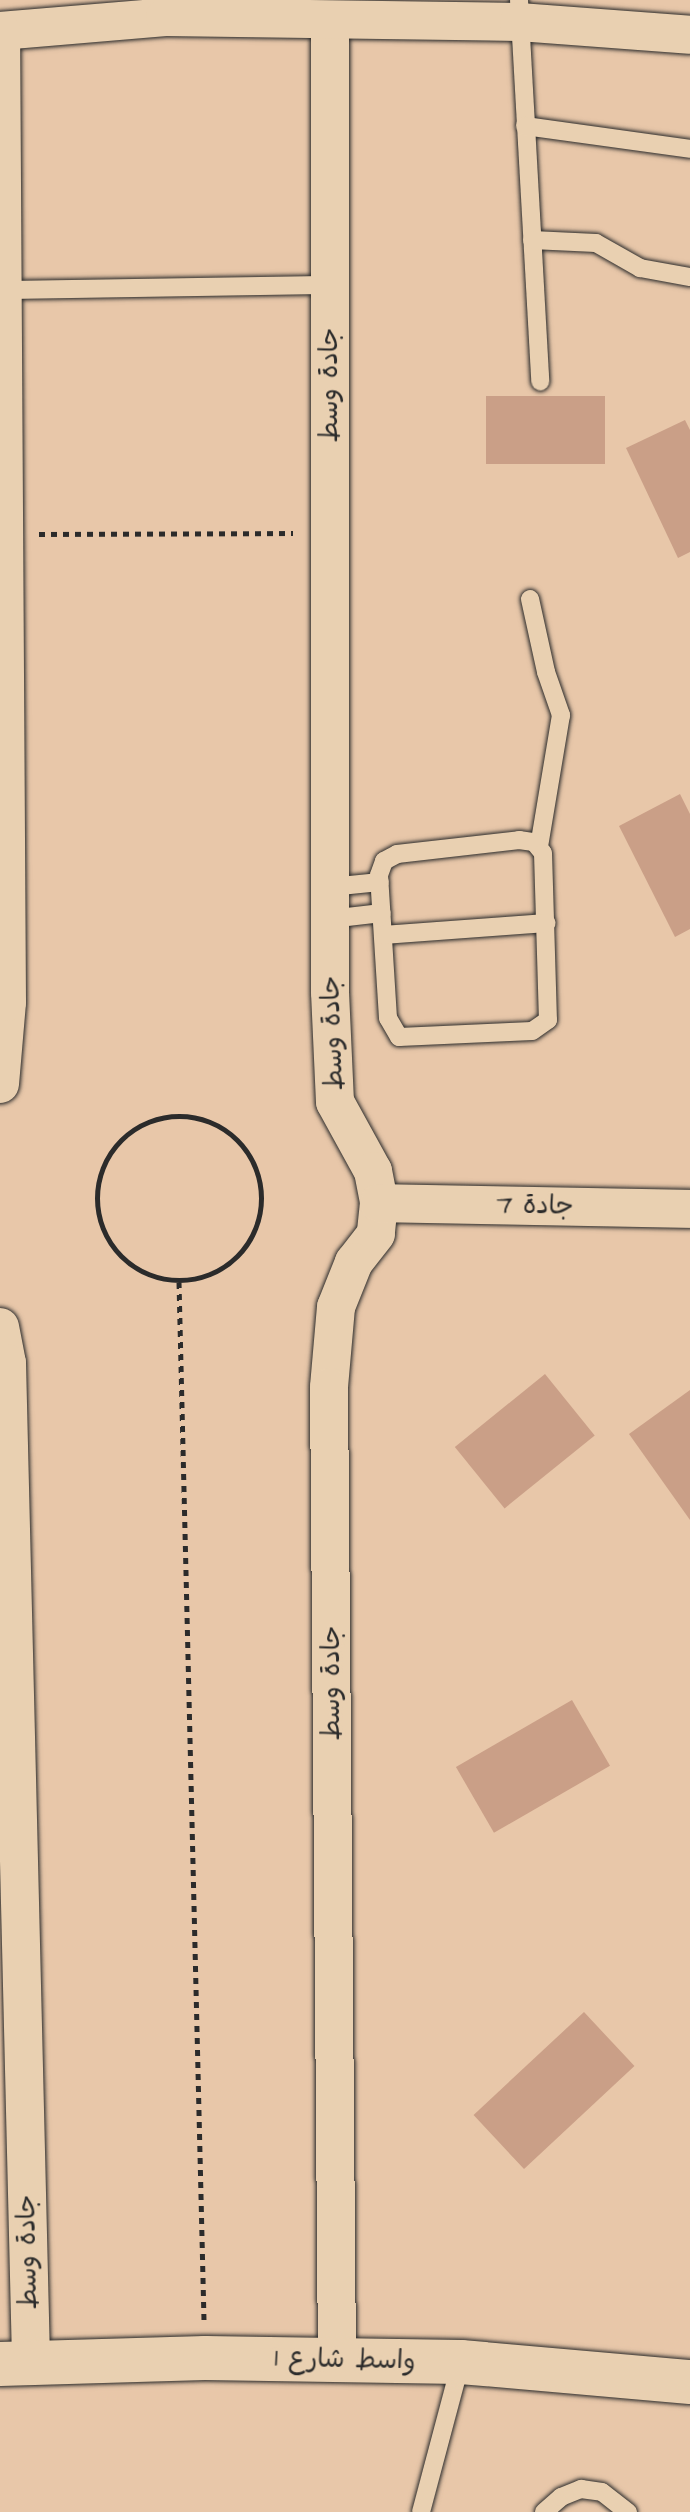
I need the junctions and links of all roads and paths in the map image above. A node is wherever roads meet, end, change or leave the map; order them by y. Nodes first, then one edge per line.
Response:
1 (243, 10) edge
2 (503, 11) edge
3 (79, 12) edge
4 (330, 21) junction
5 (1, 31) edge
6 (690, 35) edge
7 (525, 126) junction
8 (690, 149) edge
9 (1, 194) edge
10 (532, 240) junction
11 (690, 277) edge
12 (330, 285) junction
13 (2, 290) junction
14 (540, 381) dead end
15 (2, 418) edge
16 (330, 533) junction
17 (4, 534) junction
18 (530, 599) dead end
19 (2, 620) edge
20 (3, 845) edge
21 (539, 847) junction
22 (380, 882) junction
23 (330, 903) junction
24 (382, 913) junction
25 (547, 923) junction
26 (383, 935) junction
27 (0, 1084) edge
28 (379, 1203) junction
29 (690, 1209) edge
30 (179, 1282) junction
31 (0, 1327) edge
32 (205, 2358) junction
33 (337, 2359) junction
34 (461, 2362) junction
35 (16, 2363) edge
36 (690, 2382) edge
37 (421, 2512) edge
38 (544, 2512) edge
39 (628, 2512) edge

1 - 3 street
1 - 4 street
2 - 4 street
2 - 6 street
2 - 7 lane
3 - 5 street
4 - 12 street, جادة وسط
5 - 9 street
7 - 8 lane
7 - 10 lane
9 - 13 street
10 - 11 lane
10 - 14 lane
12 - 13 lane
12 - 16 street, جادة وسط
13 - 15 street
15 - 17 street
16 - 17 path
16 - 23 street, جادة وسط
17 - 19 street
18 - 21 lane
19 - 20 street
20 - 27 street
21 - 22 lane
21 - 25 lane
22 - 23 lane
22 - 24 lane
23 - 24 lane
23 - 28 street, جادة وسط
24 - 26 lane
25 - 26 lane
25 - 26 lane
28 - 29 street, جادة 7
28 - 33 street, جادة وسط
30 - 30 path
30 - 32 path
31 - 35 street, جادة وسط
32 - 33 main road, واسط شارع 1
32 - 35 main road, واسط شارع 1
33 - 34 main road, واسط شارع 1
34 - 36 main road, واسط شارع 1
34 - 37 lane
38 - 39 lane

